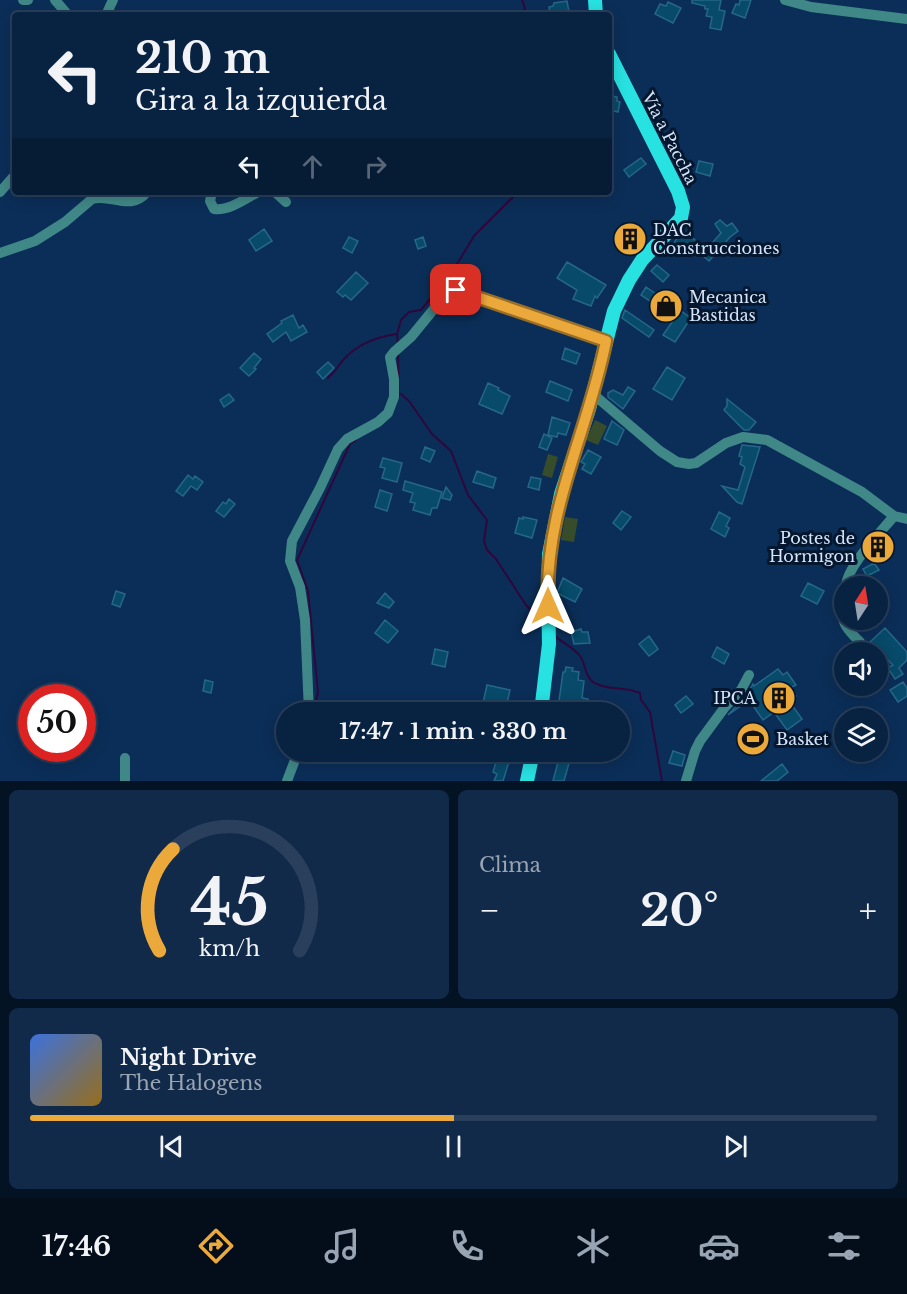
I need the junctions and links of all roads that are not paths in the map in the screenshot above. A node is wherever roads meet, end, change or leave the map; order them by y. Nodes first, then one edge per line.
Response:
1 (23, 0) edge
2 (28, 0) edge
3 (55, 0) edge
4 (784, 0) edge
5 (65, 12) edge
6 (907, 19) edge
7 (612, 60) edge
8 (12, 178) edge
9 (0, 192) edge
10 (142, 195) edge
11 (211, 195) edge
12 (252, 195) edge
13 (278, 195) edge
14 (286, 202) dead end
15 (0, 253) edge
16 (606, 341) junction
17 (593, 394) junction
18 (894, 516) junction
19 (907, 519) edge
20 (848, 576) edge
21 (850, 630) edge
22 (860, 642) dead end
23 (749, 675) dead end
24 (309, 702) edge
25 (543, 702) edge
26 (126, 758) dead end
27 (294, 762) edge
28 (531, 762) edge
29 (125, 781) edge
30 (287, 781) edge
31 (527, 781) edge
32 (686, 781) edge

1 - 2 street
3 - 5 street
4 - 6 street
7 - 16 main road, Vía a Paccha
8 - 9 street
10 - 15 street
11 - 12 street
13 - 14 street
16 - 17 main road, Vía a Paccha
16 - 24 street
17 - 18 street
17 - 25 main road, Vía a Paccha
18 - 19 street
18 - 20 street
21 - 22 street
23 - 32 street
26 - 29 street
27 - 30 street
28 - 31 main road

